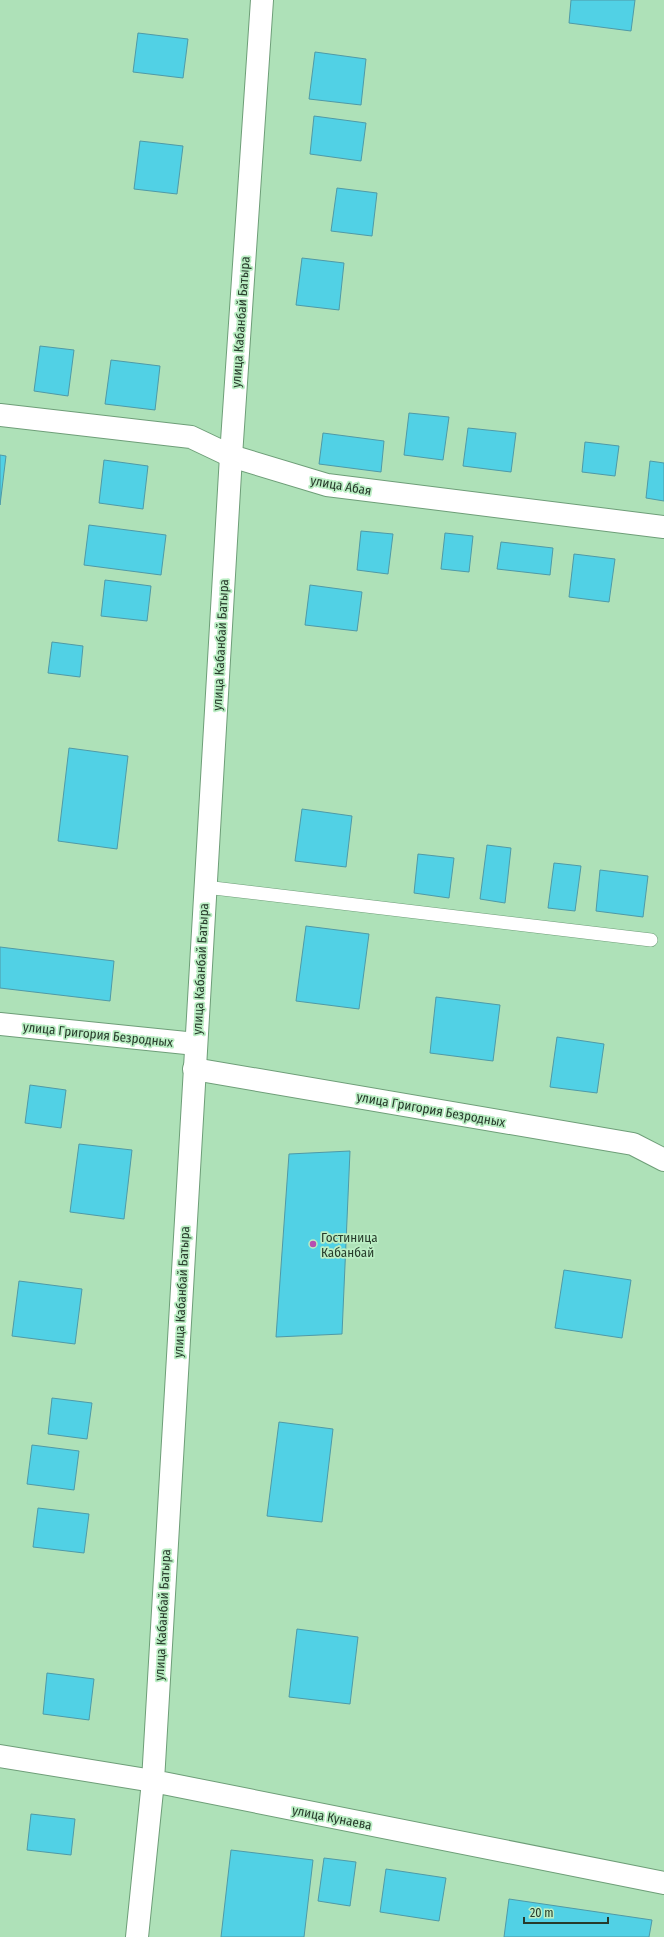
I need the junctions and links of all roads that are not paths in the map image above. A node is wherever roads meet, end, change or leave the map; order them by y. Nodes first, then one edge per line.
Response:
1 (262, 0) edge
2 (0, 414) edge
3 (231, 456) junction
4 (664, 527) edge
5 (205, 887) junction
6 (651, 940) dead end
7 (0, 1024) edge
8 (196, 1044) junction
9 (194, 1069) junction
10 (664, 1160) edge
11 (0, 1756) edge
12 (152, 1781) junction
13 (664, 1883) edge
14 (137, 1937) edge

1 - 3 street, улица Кабанбай Батыра
2 - 3 street, улица Абая
3 - 4 street, улица Абая
3 - 5 street, улица Кабанбай Батыра
5 - 6 lane
5 - 8 street, улица Кабанбай Батыра
7 - 8 street, улица Григория Безродных
8 - 9 street, улица Кабанбай Батыра
9 - 10 street, улица Григория Безродных
9 - 12 street, улица Кабанбай Батыра
11 - 12 street, улица Кунаева
12 - 13 street, улица Кунаева
12 - 14 street, улица Кабанбай Батыра

